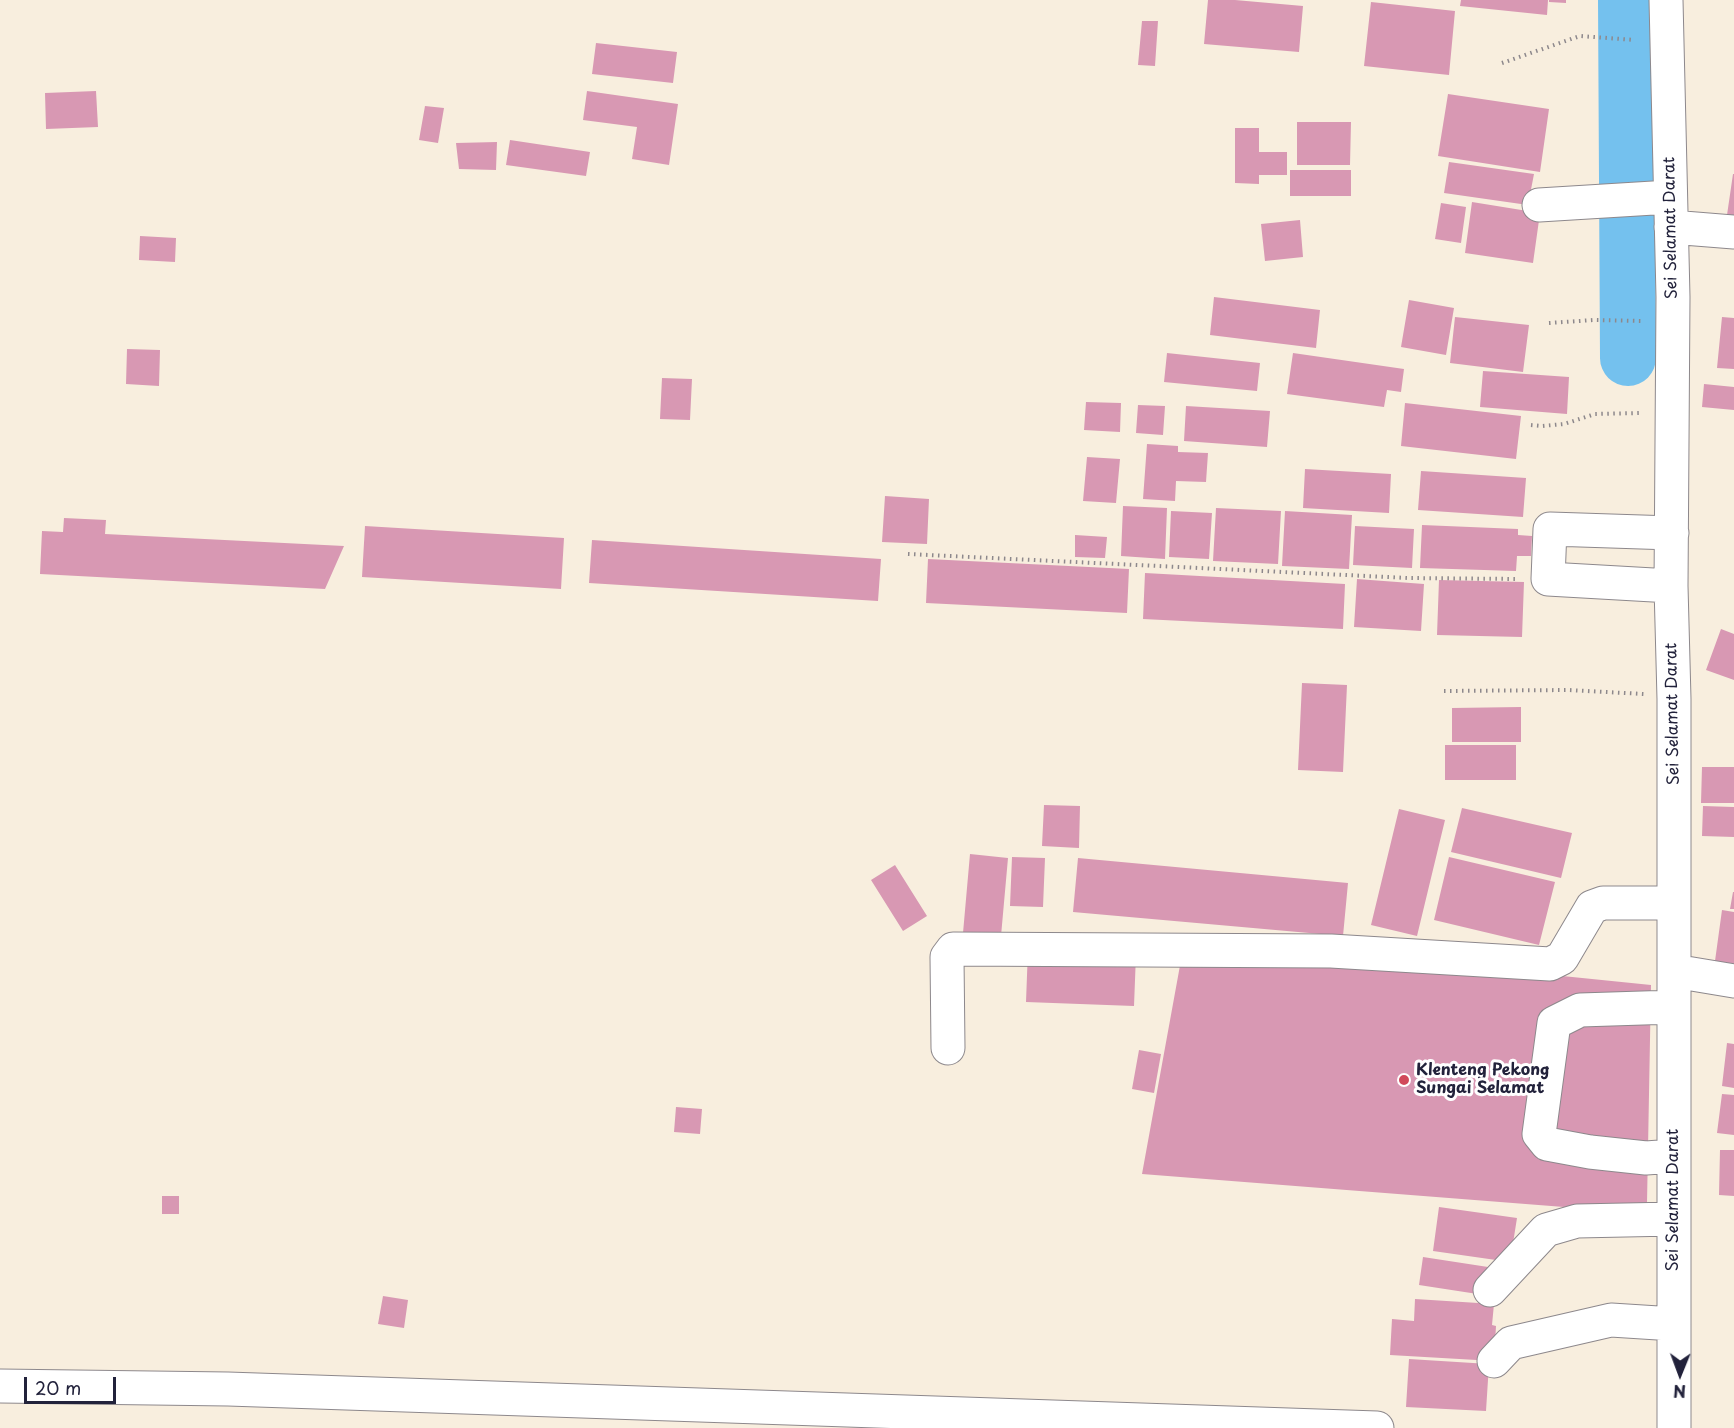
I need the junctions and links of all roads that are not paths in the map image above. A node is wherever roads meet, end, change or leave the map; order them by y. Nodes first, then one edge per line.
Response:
1 (1666, 0) edge
2 (1539, 205) dead end
3 (1671, 212) junction
4 (1734, 232) edge
5 (1662, 533) junction
6 (1658, 585) junction
7 (1664, 904) junction
8 (1674, 971) junction
9 (1734, 981) edge
10 (1661, 1008) junction
11 (948, 1048) dead end
12 (1660, 1157) junction
13 (1674, 1219) junction
14 (1490, 1290) dead end
15 (1674, 1324) junction
16 (1494, 1361) dead end
17 (0, 1386) edge
18 (1377, 1428) edge
19 (1674, 1428) edge

1 - 3 street, Sei Selamat Darat
2 - 3 street
3 - 4 street
3 - 5 street, Sei Selamat Darat
5 - 6 street, Sei Selamat Darat
5 - 6 street
6 - 7 street, Sei Selamat Darat
7 - 8 street, Sei Selamat Darat
7 - 11 street
8 - 9 street
8 - 10 street, Sei Selamat Darat
10 - 12 street, Sei Selamat Darat
10 - 12 street
12 - 13 street, Sei Selamat Darat
13 - 14 street
13 - 15 street, Sei Selamat Darat
15 - 16 street
15 - 19 street, Sei Selamat Darat
17 - 18 street

